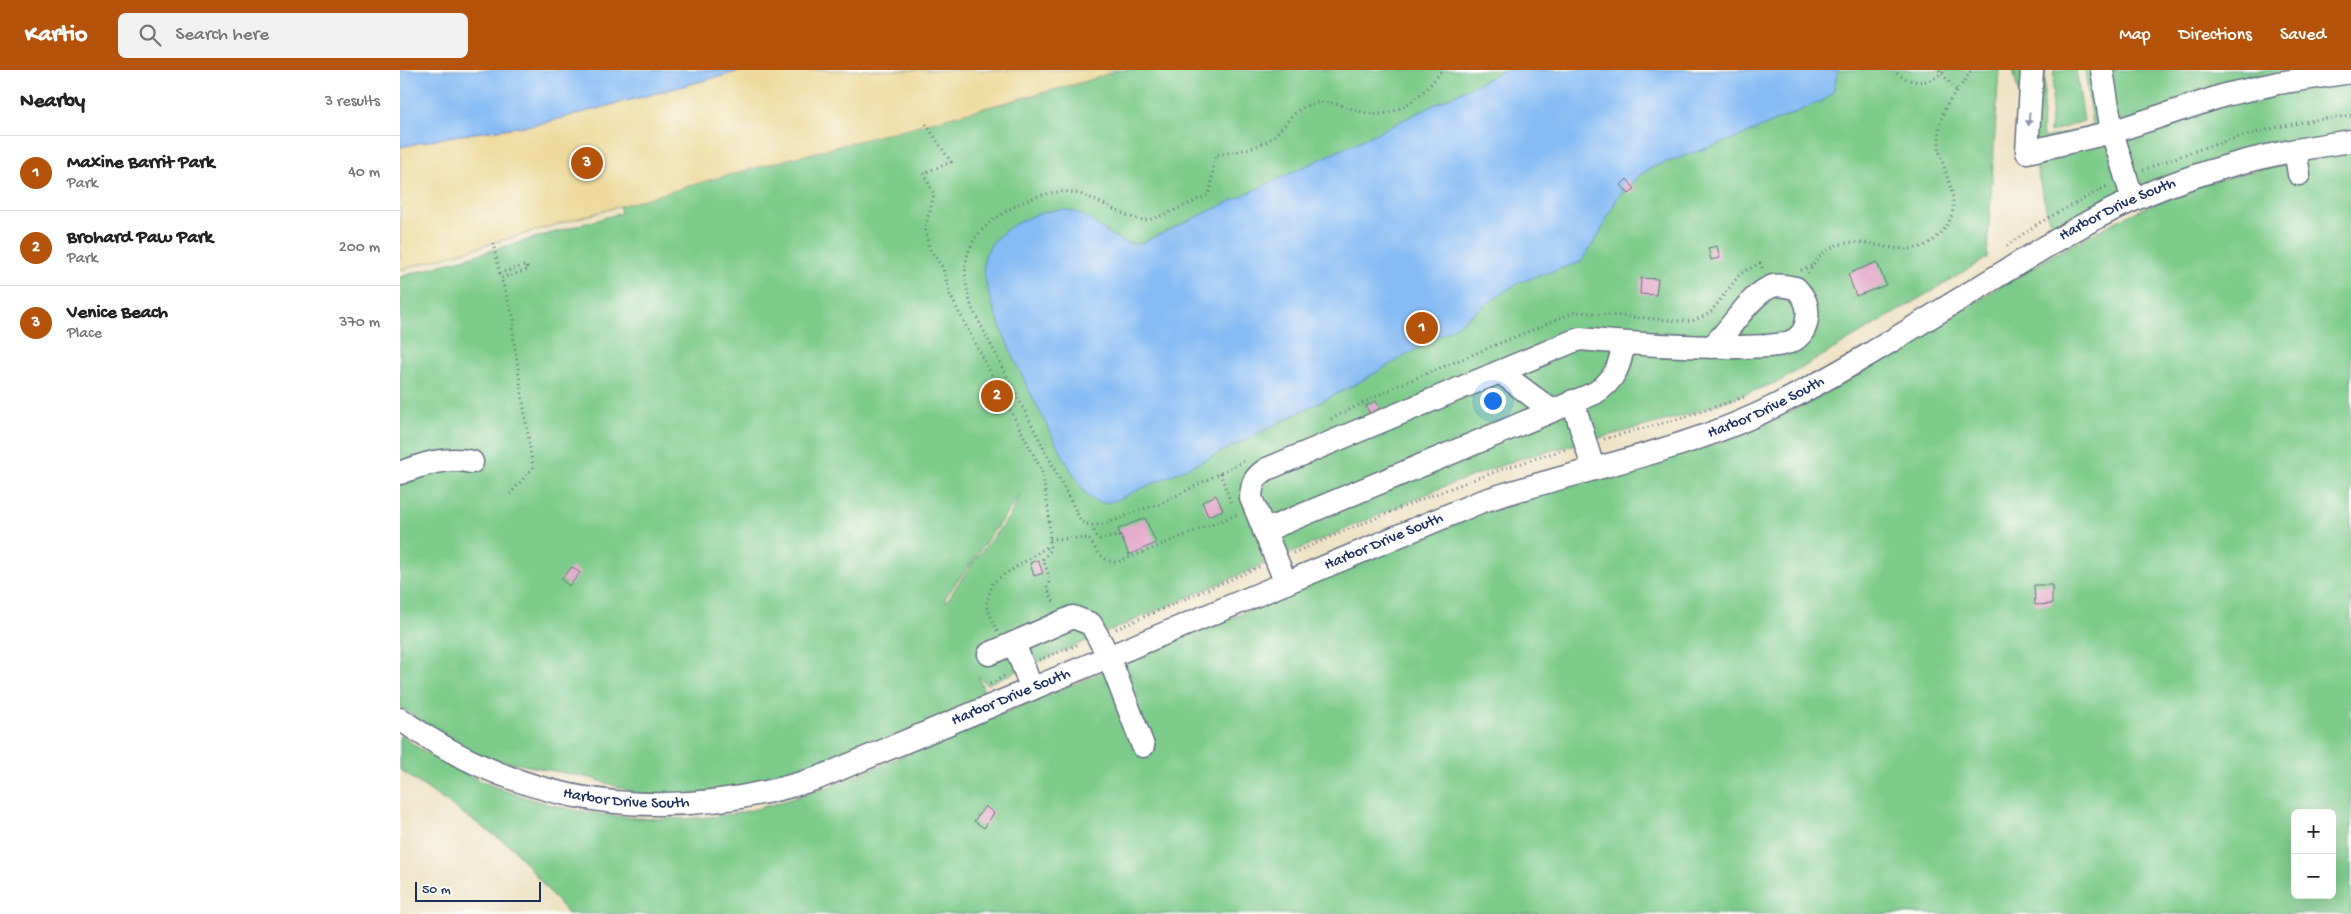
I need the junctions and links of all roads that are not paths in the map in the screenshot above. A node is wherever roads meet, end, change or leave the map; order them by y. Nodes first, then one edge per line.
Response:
1 (2032, 70) edge
2 (2102, 70) edge
3 (2351, 72) edge
4 (2112, 132) junction
5 (2351, 141) edge
6 (2295, 150) junction
7 (2300, 174) dead end
8 (2133, 200) junction
9 (1623, 343) junction
10 (1711, 347) junction
11 (1500, 372) junction
12 (1573, 401) junction
13 (1551, 410) junction
14 (472, 462) dead end
15 (1594, 468) junction
16 (400, 473) edge
17 (1264, 531) junction
18 (1286, 583) junction
19 (1109, 657) junction
20 (1032, 689) junction
21 (400, 719) edge
22 (1143, 746) dead end

1 -> 4 street
2 - 4 street
3 - 4 street
4 - 8 street
5 - 6 street, Harbor Drive South
6 - 7 street
6 - 8 street, Harbor Drive South
8 - 15 street, Harbor Drive South
9 - 10 street
9 - 11 street
9 - 12 street
10 - 10 street
11 - 13 street
11 - 17 street
12 - 13 street
12 - 15 street
13 - 17 street
14 - 16 street
15 - 18 street, Harbor Drive South
17 - 18 street
18 - 19 street, Harbor Drive South
19 - 20 street, Harbor Drive South
19 - 20 street
19 - 22 street
20 - 21 street, Harbor Drive South

